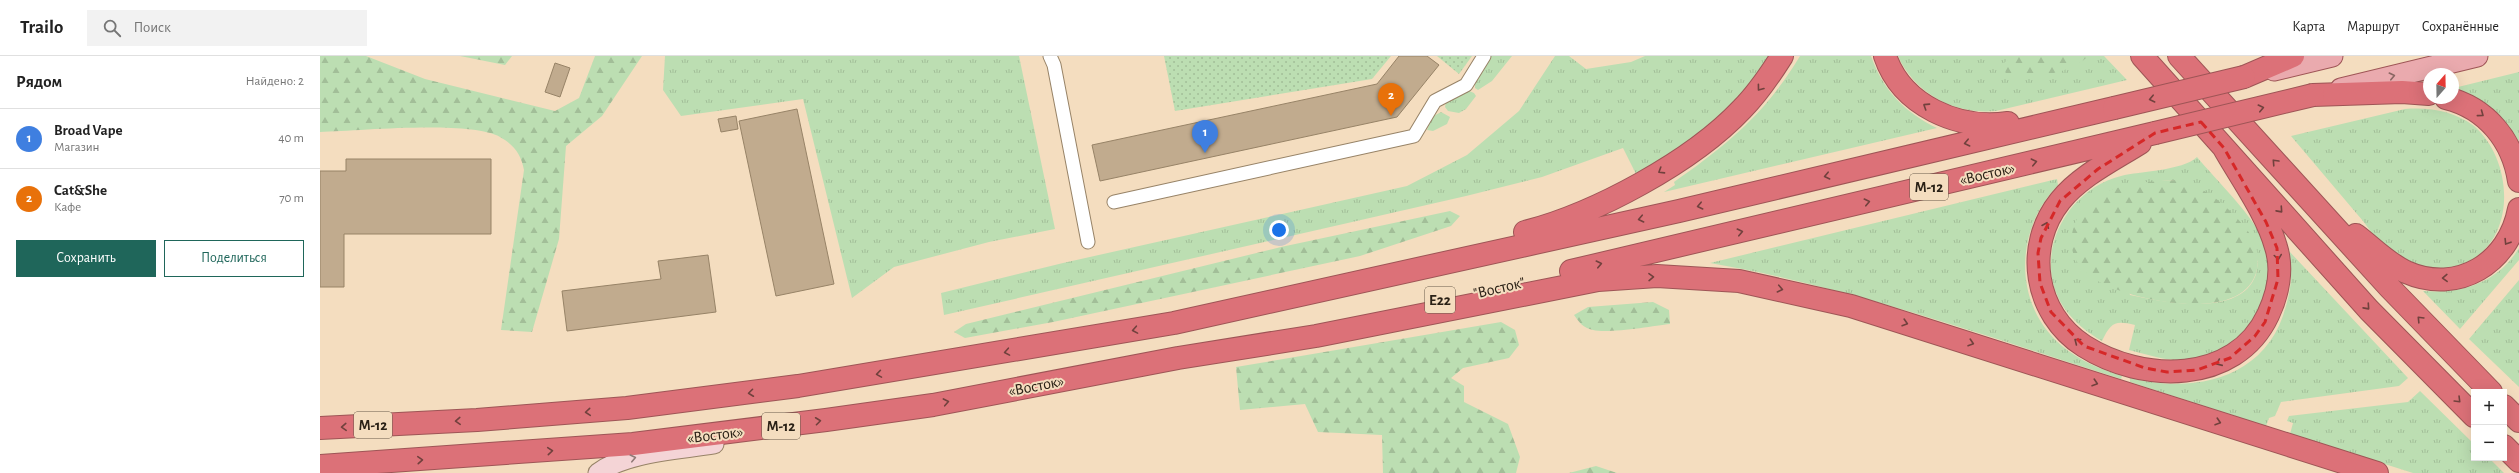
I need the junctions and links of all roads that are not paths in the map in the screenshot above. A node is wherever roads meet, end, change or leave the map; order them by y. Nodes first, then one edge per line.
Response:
1 (1050, 56) edge
2 (1484, 56) edge
3 (1782, 56) edge
4 (1885, 56) edge
5 (2142, 56) edge
6 (2179, 56) edge
7 (2293, 56) edge
8 (2332, 56) edge
9 (2477, 56) edge
10 (2244, 77) junction
11 (2423, 94) edge
12 (2313, 95) junction
13 (2459, 103) edge
14 (2114, 108) junction
15 (2155, 133) junction
16 (2224, 148) junction
17 (2519, 181) edge
18 (2301, 189) junction
19 (1114, 202) dead end
20 (2519, 209) edge
21 (1702, 241) joint
22 (1088, 242) dead end
23 (1174, 323) junction
24 (1178, 358) junction
25 (2488, 389) edge
26 (2507, 409) edge
27 (2471, 413) edge
28 (2519, 421) edge
29 (320, 428) edge
30 (768, 428) junction
31 (2507, 449) edge
32 (2519, 461) edge
33 (320, 466) edge
34 (598, 473) edge
35 (2377, 473) edge

1 - 22 street
2 - 19 street
3 -> 23 highway
14 -> 4 highway
5 - 16 highway
18 -> 6 highway
7 - 10 highway
8 - 10 main road
12 -> 9 main road
10 -> 14 highway, bridge
11 - 12 highway, «Восток»
15 -> 12 highway, «Восток», bridge
13 -> 17 highway
14 -> 23 highway
16 -> 15 highway
21 -> 15 highway, «Восток» / М-12
16 -> 27 highway
20 -> 18 highway
25 -> 18 highway
24 -> 21 highway, "Восток" / E22
23 -> 29 highway, М-12
30 -> 24 highway, «Восток» / М-12
24 -> 35 highway
26 - 28 highway
33 -> 30 highway, «Восток» / М-12
34 -> 30 street
31 - 32 highway

